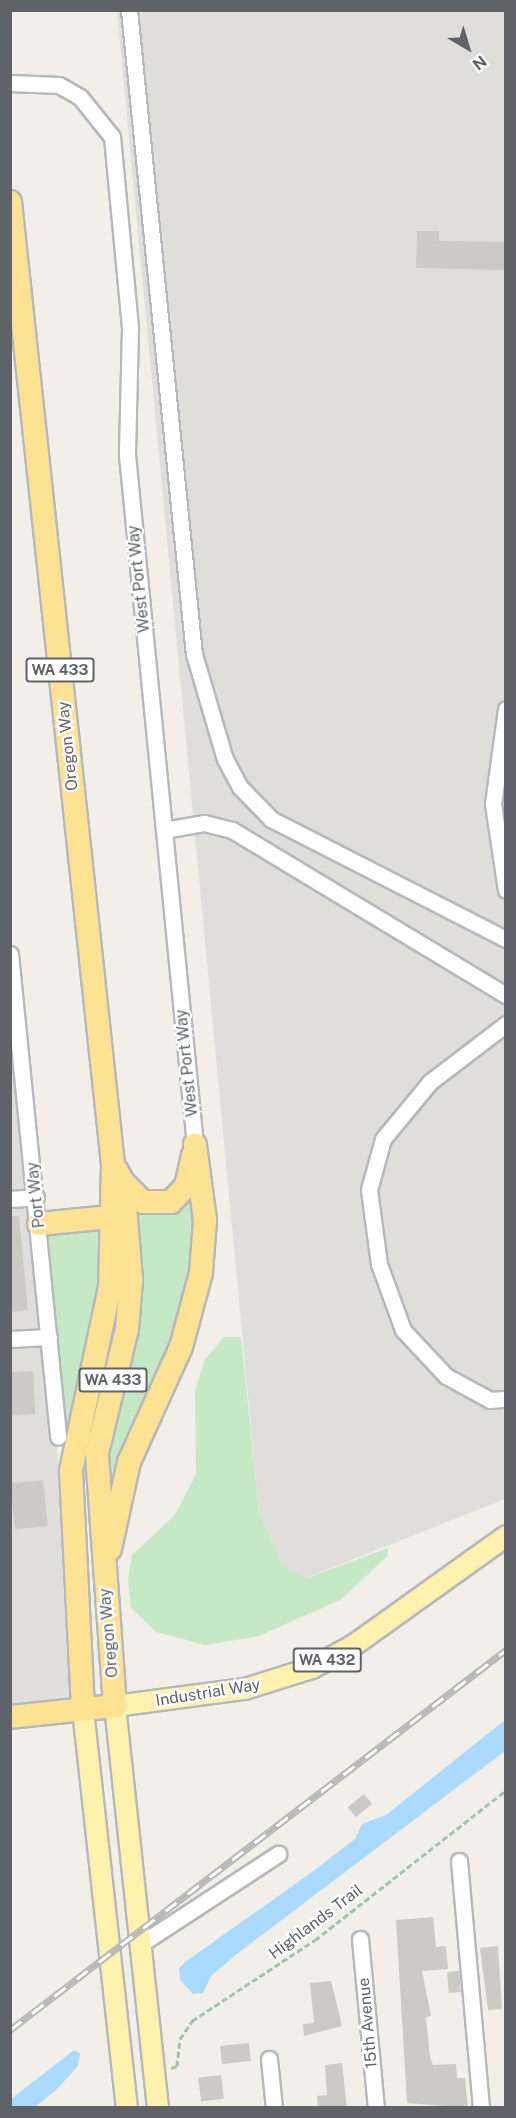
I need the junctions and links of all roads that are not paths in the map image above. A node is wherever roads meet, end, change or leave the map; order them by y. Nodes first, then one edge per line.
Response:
1 (129, 10) edge
2 (10, 83) edge
3 (10, 202) edge
4 (506, 709) edge
5 (164, 830) junction
6 (506, 890) edge
7 (506, 939) edge
8 (10, 954) edge
9 (506, 995) edge
10 (506, 1024) edge
11 (195, 1144) junction
12 (118, 1173) junction
13 (36, 1197) junction
14 (10, 1199) edge
15 (110, 1217) junction
16 (39, 1224) junction
17 (49, 1337) junction
18 (10, 1339) edge
19 (506, 1399) edge
20 (58, 1437) dead end
21 (506, 1536) edge
22 (105, 1577) junction
23 (115, 1706) junction
24 (83, 1710) junction
25 (10, 1717) edge
26 (278, 1854) dead end
27 (459, 1861) dead end
28 (360, 1939) dead end
29 (142, 1943) junction
30 (269, 2059) dead end
31 (127, 2108) edge
32 (158, 2108) edge
33 (274, 2108) edge
34 (376, 2108) edge
35 (481, 2108) edge

1 - 7 street
2 - 5 street, West Port Way
3 - 12 highway, Oregon Way / WA 433
4 - 6 street
5 - 9 street
5 - 11 street, West Port Way
8 - 13 street, Port Way
10 - 19 street
11 - 12 highway
11 - 22 highway
12 - 15 highway, Oregon Way / WA 433
12 - 22 highway, Oregon Way / WA 433
13 - 14 street
13 - 16 street, Port Way
15 - 16 highway
15 - 24 highway, Oregon Way / WA 433
16 - 17 street, Port Way
17 - 18 street
17 - 20 street, Port Way
21 - 23 main road, Industrial Way / WA 432
22 - 23 highway, Oregon Way / WA 433
23 - 24 highway, Industrial Way / WA 432
23 - 29 main road, Oregon Way
24 - 25 highway, WA 432
24 - 31 main road, Oregon Way
26 - 29 street
27 - 35 street
28 - 34 street, 15th Avenue
29 - 32 main road, Oregon Way
30 - 33 street

